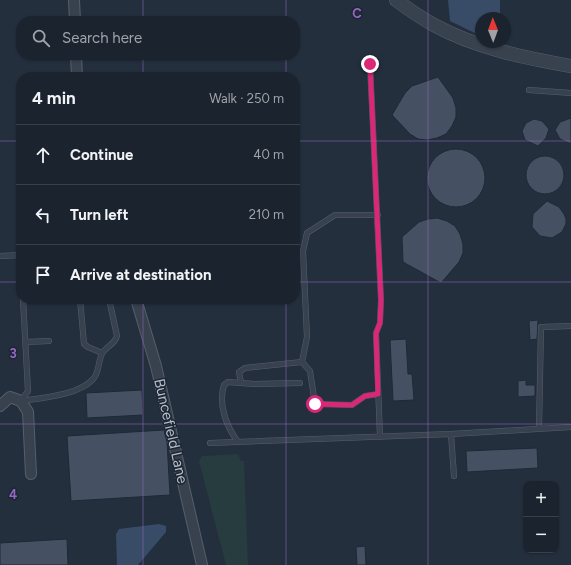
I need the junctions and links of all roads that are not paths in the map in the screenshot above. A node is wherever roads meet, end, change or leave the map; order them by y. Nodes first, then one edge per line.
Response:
1 (74, 0) edge
2 (396, 0) edge
3 (75, 16) edge
4 (76, 60) edge
5 (370, 64) dead end
6 (571, 66) edge
7 (77, 72) edge
8 (529, 90) dead end
9 (571, 93) edge
10 (378, 215) junction
11 (16, 255) edge
12 (0, 256) edge
13 (23, 304) edge
14 (80, 304) edge
15 (110, 304) edge
16 (137, 304) edge
17 (571, 326) edge
18 (49, 341) dead end
19 (26, 342) junction
20 (102, 353) junction
21 (302, 362) junction
22 (242, 383) junction
23 (300, 383) dead end
24 (378, 394) junction
25 (21, 401) junction
26 (0, 406) edge
27 (571, 427) edge
28 (539, 428) junction
29 (451, 434) junction
30 (380, 437) junction
31 (238, 442) junction
32 (210, 443) dead end
33 (31, 474) dead end
34 (454, 476) dead end
35 (202, 565) edge

1 - 3 street
2 - 6 street
4 - 7 street
5 - 10 lane
8 - 9 lane
10 - 21 lane
10 - 24 lane
11 - 12 lane
13 - 19 lane
14 - 20 lane
15 - 20 lane
16 - 35 street, Buncefield Lane
17 - 28 lane
18 - 19 lane
19 - 25 lane
20 - 25 lane
21 - 22 lane
21 - 24 lane
22 - 23 lane
22 - 31 lane
24 - 30 lane
25 - 26 street
25 - 33 street
27 - 28 lane
28 - 29 lane
29 - 30 lane
29 - 34 lane
30 - 31 lane
31 - 32 lane

